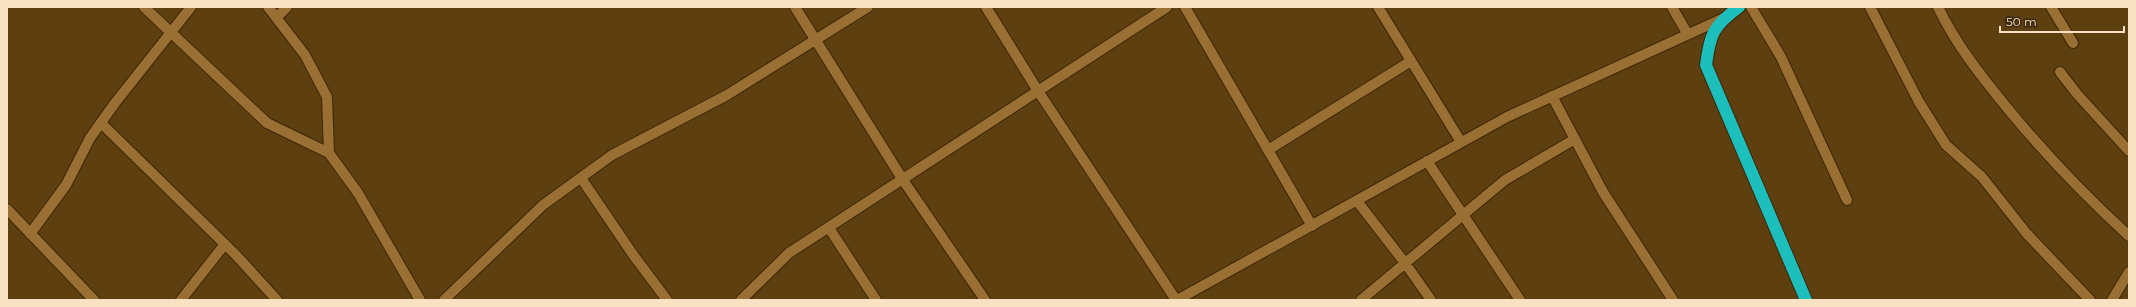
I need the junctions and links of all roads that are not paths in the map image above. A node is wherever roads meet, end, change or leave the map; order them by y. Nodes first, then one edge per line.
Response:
1 (144, 7) edge
2 (191, 7) edge
3 (268, 7) edge
4 (287, 7) edge
5 (795, 7) edge
6 (868, 7) edge
7 (986, 7) edge
8 (1167, 7) edge
9 (1185, 7) edge
10 (1378, 7) edge
11 (1672, 7) edge
12 (1739, 7) edge
13 (1751, 7) edge
14 (1870, 7) edge
15 (1938, 7) edge
16 (2051, 7) edge
17 (277, 17) junction
18 (1724, 18) junction
19 (170, 33) junction
20 (1687, 33) junction
21 (816, 41) junction
22 (2073, 43) dead end
23 (1411, 61) junction
24 (2060, 72) dead end
25 (1038, 91) junction
26 (1552, 96) junction
27 (101, 123) junction
28 (1575, 139) junction
29 (1462, 142) junction
30 (1268, 150) junction
31 (2129, 151) edge
32 (328, 153) junction
33 (1427, 161) junction
34 (581, 178) junction
35 (903, 180) junction
36 (1847, 200) dead end
37 (1357, 201) junction
38 (7, 210) edge
39 (1463, 214) junction
40 (1312, 226) junction
41 (829, 228) junction
42 (30, 234) junction
43 (2129, 236) edge
44 (225, 244) junction
45 (1406, 263) junction
46 (2129, 272) edge
47 (94, 300) edge
48 (181, 300) edge
49 (277, 300) edge
50 (420, 300) edge
51 (444, 300) edge
52 (667, 300) edge
53 (741, 300) edge
54 (876, 300) edge
55 (985, 300) edge
56 (1177, 300) edge
57 (1361, 300) edge
58 (1431, 300) edge
59 (1520, 300) edge
60 (1672, 300) edge
61 (1806, 300) edge
62 (2090, 300) edge
63 (2112, 300) edge

1 - 19 street
2 - 19 street
3 - 17 street
4 - 17 street
5 - 21 street
6 - 21 street
7 - 25 street
8 - 25 street
9 - 30 street
10 - 23 street
11 - 20 street
12 - 18 highway
13 - 36 street
14 - 62 street
15 - 43 street
16 - 22 street
17 - 32 street
18 - 20 street
18 - 61 highway
19 - 27 street
19 - 32 street
20 - 26 street
21 - 34 street
21 - 35 street
23 - 29 street
23 - 30 street
24 - 31 street
25 - 35 street
25 - 56 street
26 - 28 street
26 - 29 street
27 - 42 street
27 - 44 street
28 - 39 street
28 - 60 street
29 - 33 street
30 - 40 street
32 - 50 street
33 - 37 street
33 - 39 street
34 - 51 street
34 - 52 street
35 - 41 street
35 - 55 street
37 - 40 street
37 - 45 street
38 - 42 street
39 - 45 street
39 - 59 street
40 - 56 street
41 - 53 street
41 - 54 street
42 - 47 street
44 - 48 street
44 - 49 street
45 - 57 street
45 - 58 street
46 - 63 street

